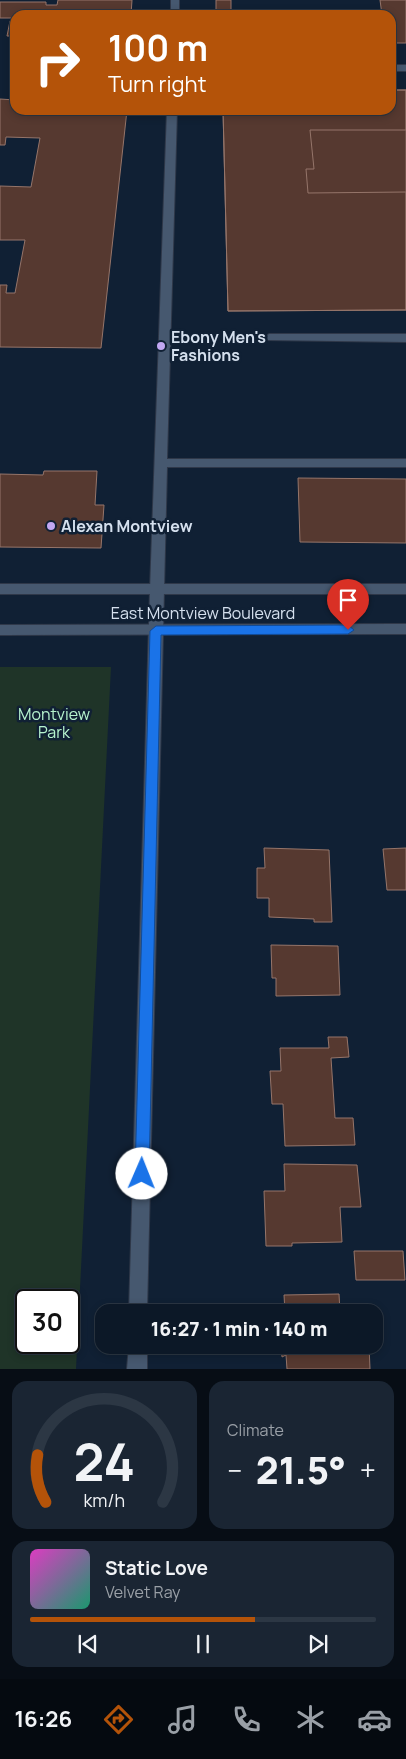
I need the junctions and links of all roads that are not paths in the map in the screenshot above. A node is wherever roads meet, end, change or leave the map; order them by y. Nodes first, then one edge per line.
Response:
1 (172, 115) edge
2 (269, 338) dead end
3 (406, 338) edge
4 (406, 462) edge
5 (161, 463) junction
6 (0, 589) edge
7 (406, 589) edge
8 (157, 590) junction
9 (406, 629) edge
10 (0, 630) edge
11 (156, 631) junction
12 (138, 1304) edge
13 (138, 1354) edge
14 (137, 1369) edge

1 - 5 main road
2 - 3 main road
4 - 5 main road
5 - 8 main road
6 - 8 main road, East Montview Boulevard
7 - 8 main road, East Montview Boulevard
8 - 11 main road
9 - 11 main road, East Montview Boulevard
10 - 11 main road, East Montview Boulevard
11 - 12 main road
13 - 14 main road

